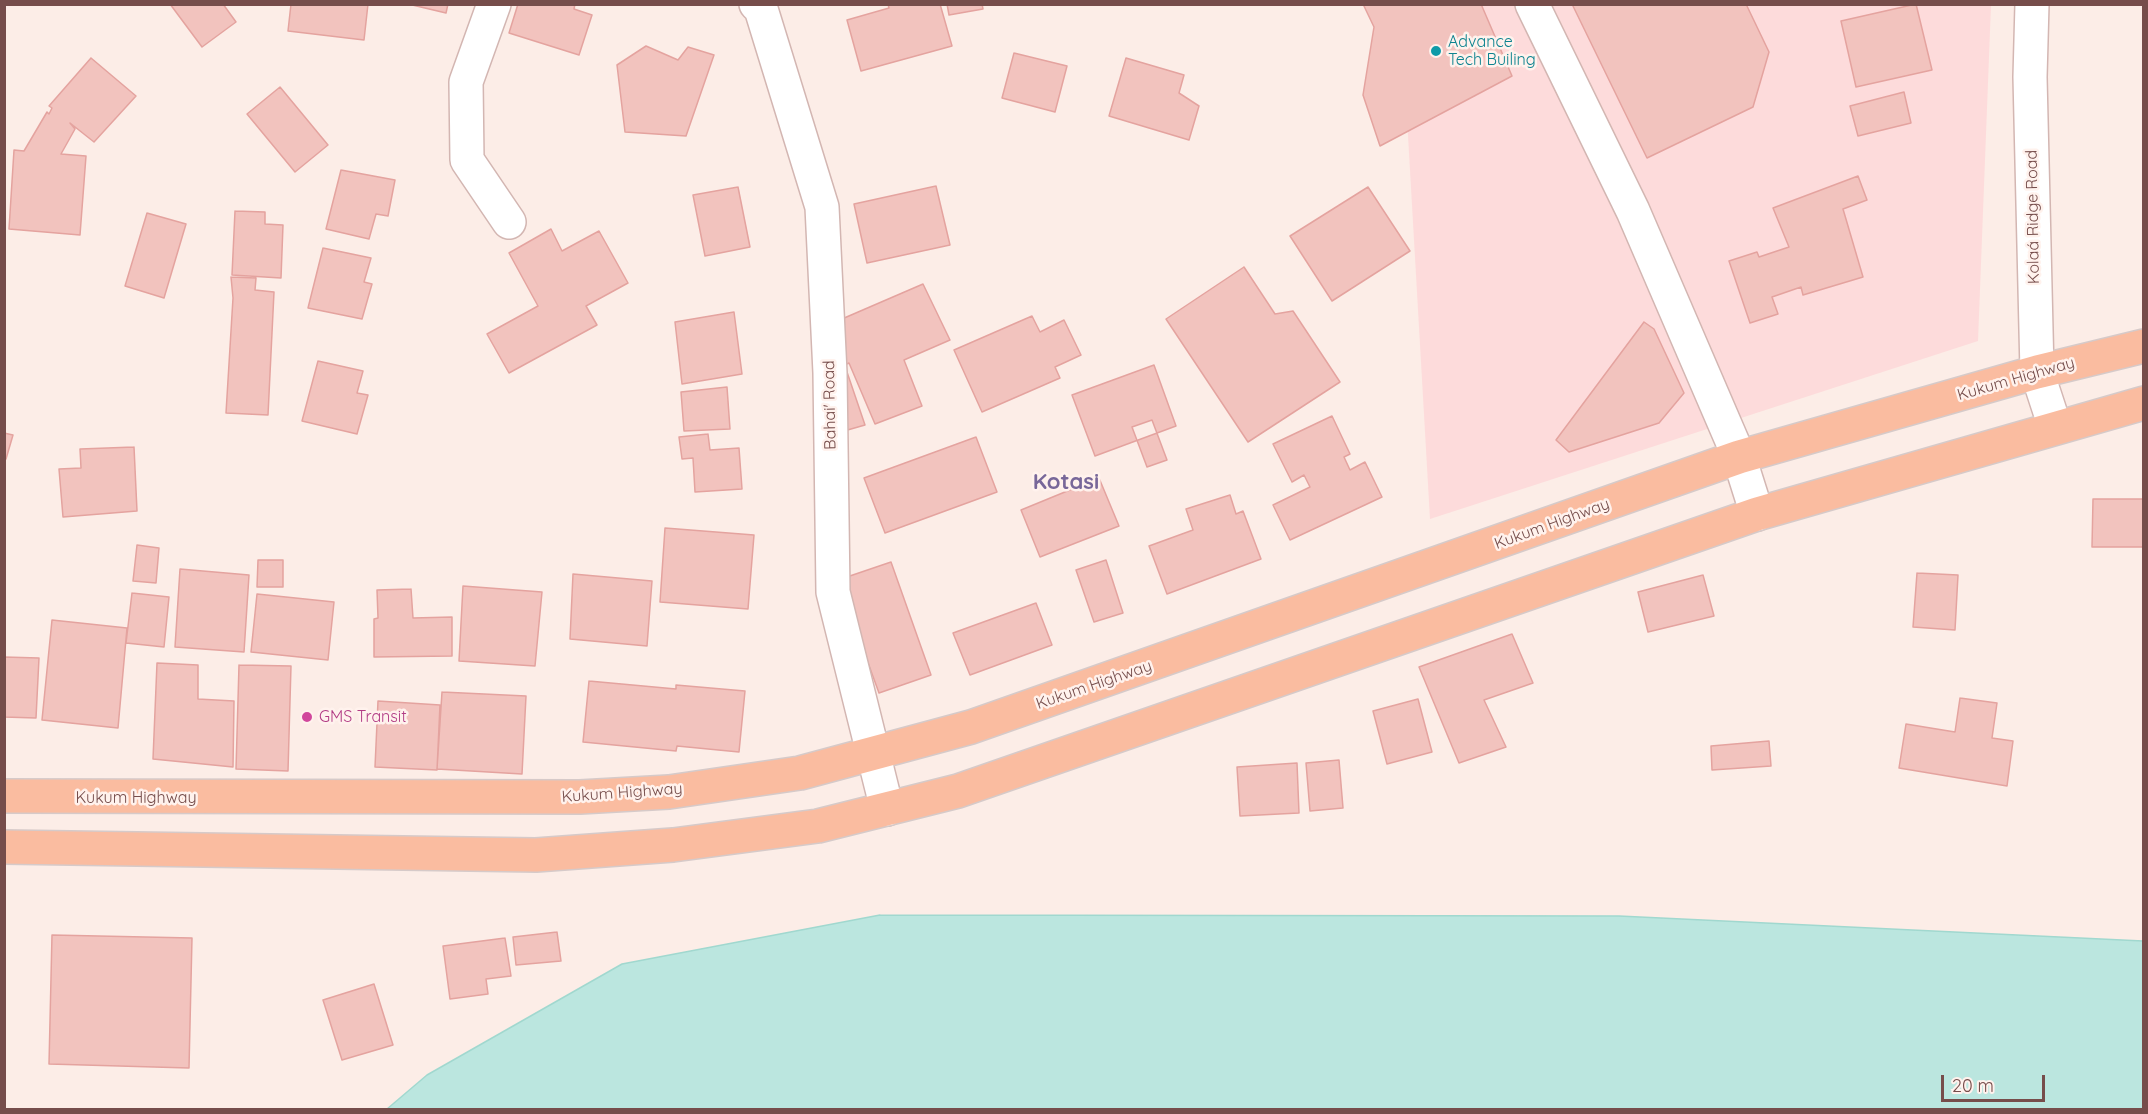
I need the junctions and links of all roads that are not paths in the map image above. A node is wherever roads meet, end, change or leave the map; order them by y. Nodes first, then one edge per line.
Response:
1 (494, 4) edge
2 (756, 4) edge
3 (1532, 4) edge
4 (2032, 4) edge
5 (509, 222) dead end
6 (2144, 346) edge
7 (2037, 372) junction
8 (2144, 403) edge
9 (2055, 427) junction
10 (1739, 457) junction
11 (1757, 514) junction
12 (872, 756) junction
13 (4, 796) edge
14 (887, 809) junction
15 (4, 847) edge

1 - 5 street
2 - 12 street, Bahai' Road
3 - 10 street
4 - 7 street, Kolaá Ridge Road
6 - 7 main road, Kukum Highway
7 - 9 street, Kolaá Ridge Road
7 - 10 main road, Kukum Highway
8 - 9 main road
9 - 11 main road
10 - 11 street
10 - 12 main road, Kukum Highway
11 - 14 main road
12 - 13 main road, Kukum Highway
12 - 14 street, Bahai' Road
14 - 15 main road

